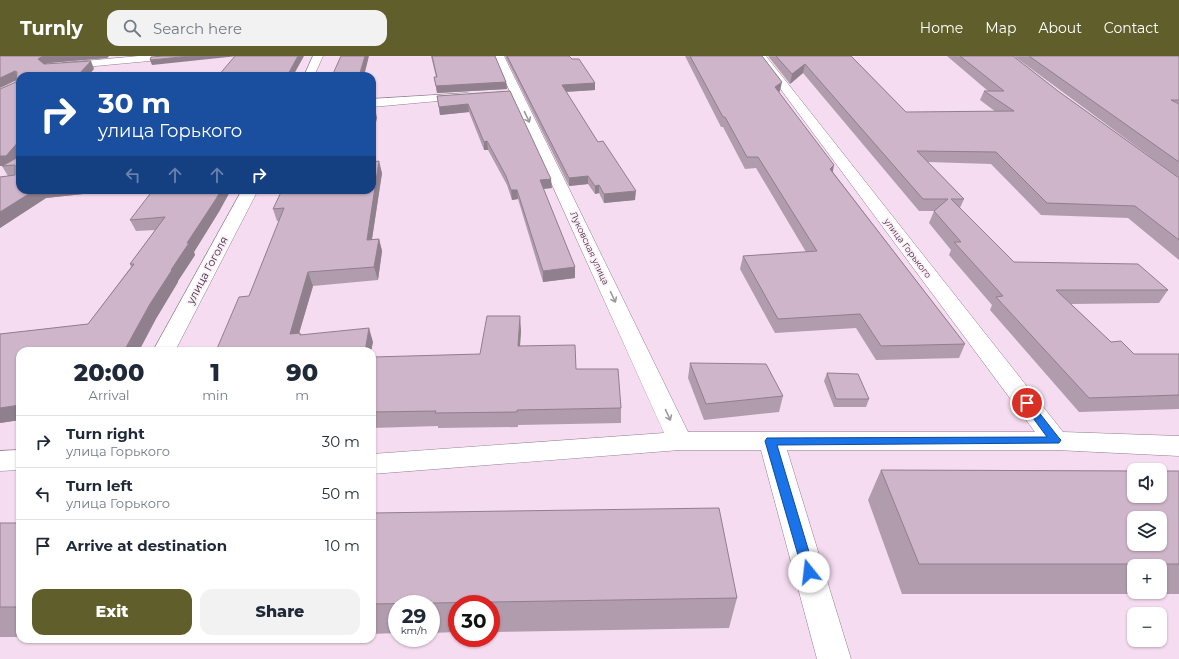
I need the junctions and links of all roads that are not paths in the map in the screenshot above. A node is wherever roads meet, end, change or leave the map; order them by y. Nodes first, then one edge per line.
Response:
1 (69, 56) edge
2 (171, 56) edge
3 (318, 56) edge
4 (498, 56) edge
5 (761, 56) edge
6 (311, 72) edge
7 (478, 96) edge
8 (376, 103) edge
9 (248, 194) edge
10 (166, 347) edge
11 (1056, 440) junction
12 (680, 441) junction
13 (771, 441) junction
14 (1179, 446) edge
15 (16, 460) edge
16 (0, 461) edge
17 (376, 464) edge
18 (834, 659) edge

1 - 2 street
3 - 6 street
4 -> 12 street, Луковская улица
5 - 11 street, улица Горького
7 - 8 street
9 - 10 street, улица Гоголя
11 - 13 street
11 - 14 street
12 - 13 street
12 - 17 street
13 - 18 street
15 - 16 street

